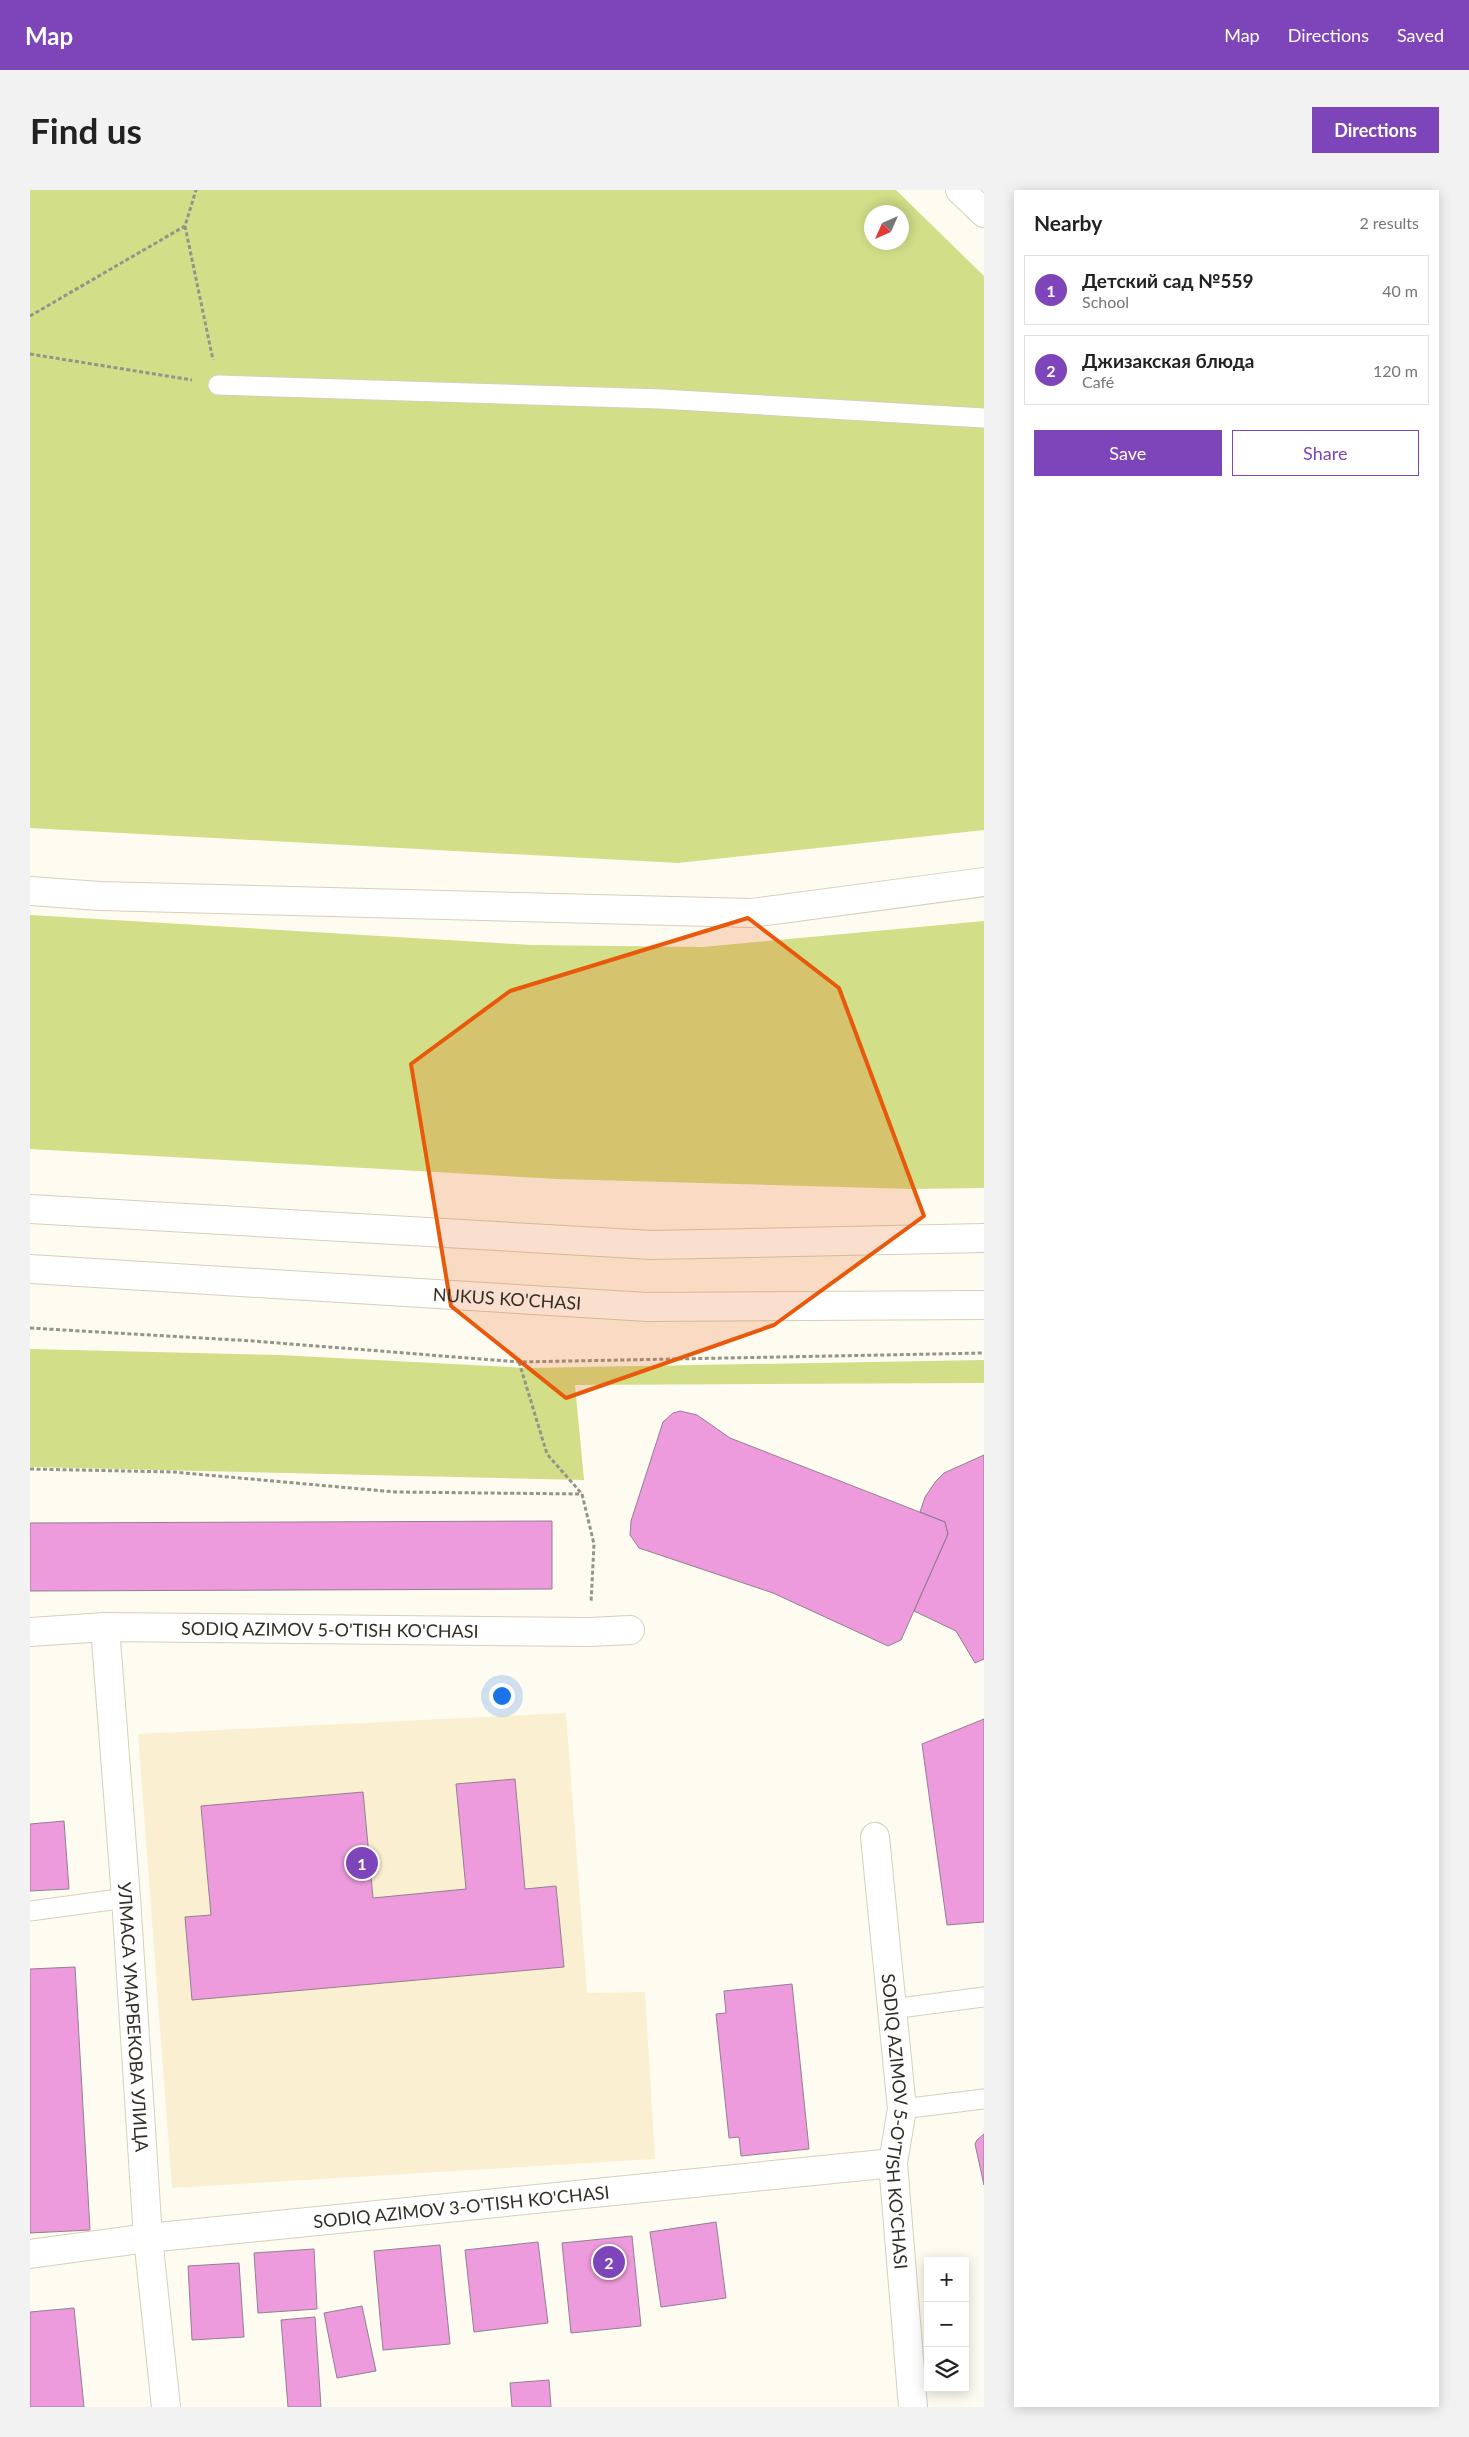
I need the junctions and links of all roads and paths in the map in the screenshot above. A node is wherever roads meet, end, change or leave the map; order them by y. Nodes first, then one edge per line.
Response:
1 (196, 190) edge
2 (960, 190) edge
3 (984, 213) edge
4 (185, 226) junction
5 (30, 316) edge
6 (30, 354) edge
7 (218, 385) junction
8 (984, 418) edge
9 (984, 882) edge
10 (30, 891) edge
11 (30, 1210) edge
12 (984, 1238) edge
13 (30, 1269) edge
14 (984, 1305) edge
15 (30, 1328) edge
16 (984, 1353) edge
17 (519, 1362) junction
18 (30, 1469) edge
19 (582, 1494) junction
20 (105, 1627) junction
21 (630, 1630) dead end
22 (30, 1632) edge
23 (590, 1632) junction
24 (875, 1837) dead end
25 (126, 1898) junction
26 (30, 1911) edge
27 (984, 1997) edge
28 (892, 2009) junction
29 (984, 2099) edge
30 (902, 2110) junction
31 (893, 2163) junction
32 (148, 2238) junction
33 (30, 2254) edge
34 (166, 2407) edge
35 (912, 2407) edge

1 - 4 path
2 - 3 street
4 - 5 path
4 - 7 path
6 - 7 path
7 - 8 lane
9 - 10 street
11 - 12 street
13 - 14 street, NUKUS KO'CHASI
15 - 17 path
16 - 17 path
17 - 19 path
18 - 19 path
19 - 23 path
20 - 22 street, SODIQ AZIMOV 5-O'TISH KO'CHASI
20 - 23 street, SODIQ AZIMOV 5-O'TISH KO'CHASI
20 - 25 street, УЛМАСА УМАРБЕКОВА УЛИЦА
21 - 23 street, SODIQ AZIMOV 5-O'TISH KO'CHASI
24 - 28 street, SODIQ AZIMOV 5-O'TISH KO'CHASI
25 - 26 lane
25 - 32 street, УЛМАСА УМАРБЕКОВА УЛИЦА
27 - 28 lane
28 - 30 street, SODIQ AZIMOV 5-O'TISH KO'CHASI
29 - 30 lane
30 - 31 street, SODIQ AZIMOV 5-O'TISH KO'CHASI
31 - 32 street, SODIQ AZIMOV 3-O'TISH KO'CHASI
31 - 35 street, SODIQ AZIMOV 5-O'TISH KO'CHASI
32 - 33 street, SODIQ AZIMOV 3-O'TISH KO'CHASI
32 - 34 street, УЛМАСА УМАРБЕКОВА УЛИЦА

